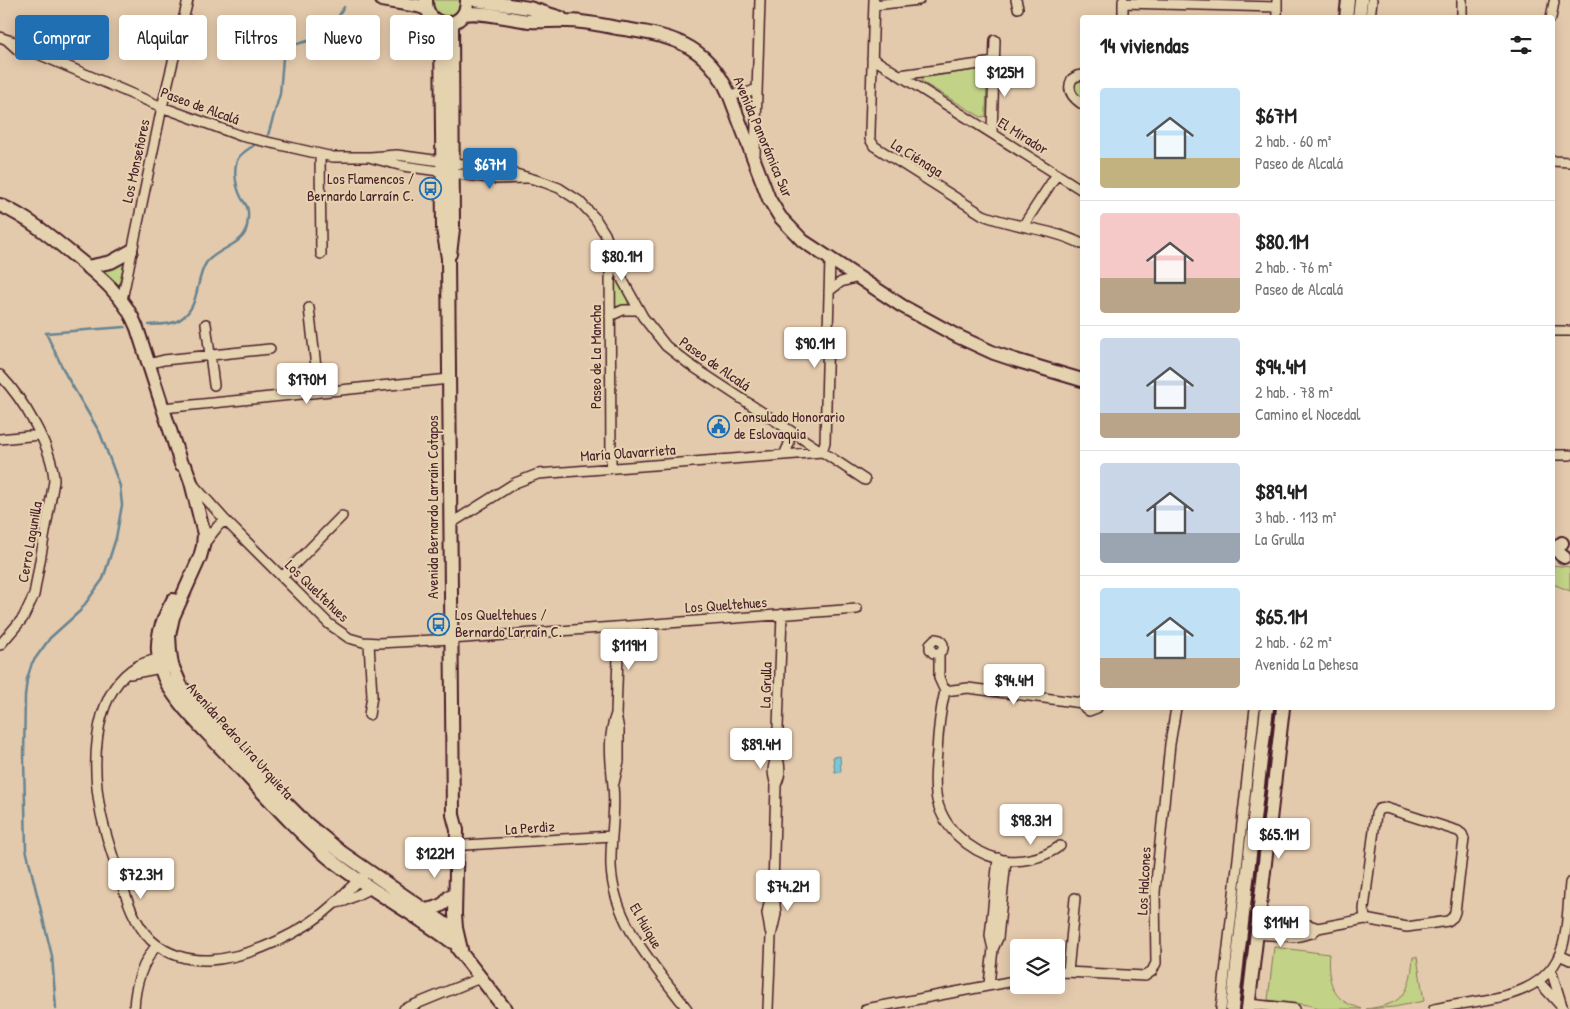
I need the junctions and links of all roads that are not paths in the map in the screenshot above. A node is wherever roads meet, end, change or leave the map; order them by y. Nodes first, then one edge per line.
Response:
1 (188, 0) edge
2 (382, 0) edge
3 (467, 0) edge
4 (474, 0) edge
5 (760, 0) edge
6 (919, 0) edge
7 (1361, 0) edge
8 (1372, 0) edge
9 (1462, 0) edge
10 (1123, 2) edge
11 (1554, 2) dead end
12 (874, 3) edge
13 (1277, 3) edge
14 (426, 4) edge
15 (464, 14) junction
16 (1123, 15) edge
17 (1359, 15) edge
18 (1370, 15) edge
19 (1462, 15) edge
20 (1552, 15) edge
21 (453, 21) edge
22 (568, 21) junction
23 (4, 39) edge
24 (994, 40) dead end
25 (872, 58) junction
26 (443, 60) edge
27 (994, 62) junction
28 (900, 75) junction
29 (1080, 75) edge
30 (757, 89) junction
31 (729, 94) junction
32 (1080, 102) edge
33 (162, 107) junction
34 (992, 132) junction
35 (320, 154) junction
36 (1555, 161) edge
37 (1570, 162) edge
38 (755, 163) junction
39 (448, 167) junction
40 (1057, 174) junction
41 (1080, 189) edge
42 (0, 205) edge
43 (1023, 226) junction
44 (1080, 243) edge
45 (610, 247) junction
46 (131, 251) junction
47 (321, 254) dead end
48 (830, 260) junction
49 (88, 266) junction
50 (858, 277) junction
51 (829, 291) junction
52 (122, 300) junction
53 (309, 308) dead end
54 (638, 310) junction
55 (610, 316) junction
56 (206, 324) dead end
57 (1555, 331) edge
58 (1570, 331) edge
59 (270, 349) dead end
60 (210, 355) junction
61 (148, 364) junction
62 (0, 375) edge
63 (449, 379) junction
64 (1080, 380) edge
65 (214, 384) dead end
66 (319, 392) junction
67 (162, 408) junction
68 (788, 430) junction
69 (39, 435) junction
70 (0, 439) edge
71 (822, 452) junction
72 (1555, 455) edge
73 (1570, 455) edge
74 (784, 456) junction
75 (181, 464) junction
76 (611, 468) junction
77 (865, 480) dead end
78 (191, 482) junction
79 (342, 516) dead end
80 (225, 520) junction
81 (450, 524) junction
82 (1561, 542) edge
83 (204, 546) junction
84 (1562, 557) edge
85 (282, 576) junction
86 (857, 609) dead end
87 (782, 614) junction
88 (619, 626) junction
89 (451, 639) junction
90 (369, 643) junction
91 (0, 645) edge
92 (939, 653) dead end
93 (165, 662) junction
94 (945, 691) junction
95 (1080, 702) edge
96 (1176, 710) edge
97 (1255, 710) edge
98 (1266, 710) edge
99 (1282, 710) edge
100 (369, 715) dead end
101 (1258, 731) junction
102 (612, 836) junction
103 (453, 846) junction
104 (1060, 846) dead end
105 (1002, 859) junction
106 (365, 876) junction
107 (1570, 883) edge
108 (371, 888) junction
109 (449, 897) junction
110 (1075, 898) dead end
111 (335, 903) junction
112 (426, 910) junction
113 (1364, 918) junction
114 (448, 926) junction
115 (1288, 926) junction
116 (1257, 928) junction
117 (1318, 928) junction
118 (1286, 936) junction
119 (157, 945) junction
120 (458, 947) junction
121 (1566, 947) edge
122 (1559, 955) junction
123 (1570, 960) edge
124 (1551, 970) junction
125 (1065, 972) edge
126 (1068, 972) junction
127 (480, 978) junction
128 (1010, 981) edge
129 (1539, 982) junction
130 (989, 984) junction
131 (1248, 1006) edge
132 (1280, 1008) edge
133 (134, 1009) edge
134 (404, 1009) edge
135 (505, 1009) edge
136 (688, 1009) edge
137 (768, 1009) edge
138 (866, 1009) edge
139 (1221, 1009) edge
140 (1232, 1009) edge
141 (1295, 1009) edge
142 (1434, 1009) edge
143 (1563, 1009) edge

1 - 33 street, Los Monseñores
2 - 14 street
3 - 15 street
4 - 22 street, Avenida Panorámica Sur
5 - 30 street
6 - 12 street
7 - 17 street
8 - 18 street
9 - 19 street
10 - 13 street
10 - 16 street
11 - 20 street
12 - 25 street, La Ciénaga
15 - 21 street
15 - 22 street, Avenida Panorámica Sur
22 - 31 street, Avenida Panorámica Sur
23 - 33 street, Paseo de Alcalá
24 - 27 street
25 - 28 street, El Mirador
25 - 43 street, La Ciénaga
26 - 39 street, Avenida Bernardo Larraín Cotapos
27 - 28 street
27 - 34 street
28 - 34 street, El Mirador
29 - 32 street
30 - 31 street
30 - 38 street
31 - 38 street, Avenida Panorámica Sur
33 - 35 street, Paseo de Alcalá
33 - 46 street, Los Monseñores
34 - 40 street, El Mirador
35 - 39 street, Paseo de Alcalá
35 - 47 street
36 - 37 street
38 - 48 street, Avenida Panorámica Sur
39 - 45 street, Paseo de Alcalá
39 - 63 street, Avenida Bernardo Larraín Cotapos
40 - 41 street, El Mirador
40 - 43 street
42 - 49 street, Avenida Pedro Lira Urquieta
43 - 44 street, La Ciénaga
45 - 54 street, Paseo de Alcalá
45 - 55 street, Paseo de La Mancha
46 - 49 street
46 - 52 street, Los Monseñores
48 - 50 street, Avenida Panorámica Sur
48 - 51 street
49 - 52 street, Avenida Pedro Lira Urquieta
50 - 51 street
50 - 64 street, Avenida Panorámica Sur
51 - 71 street
52 - 61 street, Avenida Pedro Lira Urquieta
53 - 66 street
54 - 55 street
54 - 68 street, Paseo de Alcalá
55 - 76 street, Paseo de La Mancha
56 - 60 street
57 - 58 street
59 - 60 street
60 - 61 street
60 - 65 street
61 - 67 street, Avenida Pedro Lira Urquieta
62 - 69 street, Cerro Lagunilla
63 - 66 street
63 - 81 street, Avenida Bernardo Larraín Cotapos
66 - 67 street
67 - 75 street, Avenida Pedro Lira Urquieta
68 - 71 street, Paseo de Alcalá
68 - 74 street
69 - 70 street
69 - 91 street, Cerro Lagunilla
71 - 74 street, María Olavarrieta
71 - 77 street, Paseo de Alcalá
72 - 73 street
74 - 76 street, María Olavarrieta
75 - 78 street, Avenida Pedro Lira Urquieta
75 - 93 street, Avenida Pedro Lira Urquieta
76 - 81 street, María Olavarrieta
78 - 80 street, Los Queltehues
78 - 83 street, Avenida Pedro Lira Urquieta
79 - 85 street
80 - 83 street
80 - 85 street, Los Queltehues
81 - 89 street, Avenida Bernardo Larraín Cotapos
82 - 84 street
83 - 93 street, Avenida Pedro Lira Urquieta
85 - 90 street, Los Queltehues
86 - 87 street, Los Queltehues
87 - 88 street, Los Queltehues
87 - 137 street, La Grulla
88 - 89 street, Los Queltehues
88 - 102 street, El Huique
89 - 90 street, Los Queltehues
89 - 103 street, Avenida Bernardo Larraín Cotapos
90 - 100 street
92 - 94 street
93 - 106 street, Avenida Pedro Lira Urquieta
93 - 119 street
94 - 95 street
94 - 105 street
96 - 126 street, Los Halcones
97 - 101 street
98 - 101 street
99 - 116 street
101 - 139 street
101 - 140 street
102 - 103 street, La Perdiz
102 - 136 street, El Huique
103 - 109 street, Avenida Bernardo Larraín Cotapos
103 - 120 street, Avenida Bernardo Larraín Cotapos
104 - 105 street
105 - 130 street
106 - 108 street, Avenida Pedro Lira Urquieta
106 - 111 street
106 - 112 street, Avenida Pedro Lira Urquieta
107 - 121 street
108 - 111 street
108 - 120 street, Avenida Pedro Lira Urquieta
109 - 112 street
109 - 114 street, Avenida Bernardo Larraín Cotapos
110 - 126 street
111 - 119 street
112 - 114 street, Avenida Pedro Lira Urquieta
113 - 113 street
113 - 117 street
114 - 120 street, Avenida Bernardo Larraín Cotapos
115 - 116 street
115 - 117 street
115 - 118 street
116 - 118 street
116 - 131 street
117 - 118 street
119 - 133 street
120 - 127 street, Avenida Bernardo Larraín Cotapos
121 - 122 street
122 - 123 street
122 - 124 street
124 - 129 street
124 - 143 street
125 - 126 street, Los Halcones
127 - 134 street
127 - 135 street, Avenida Bernardo Larraín Cotapos
128 - 130 street
129 - 142 street
129 - 143 street
130 - 138 street
131 - 132 street
132 - 141 street

